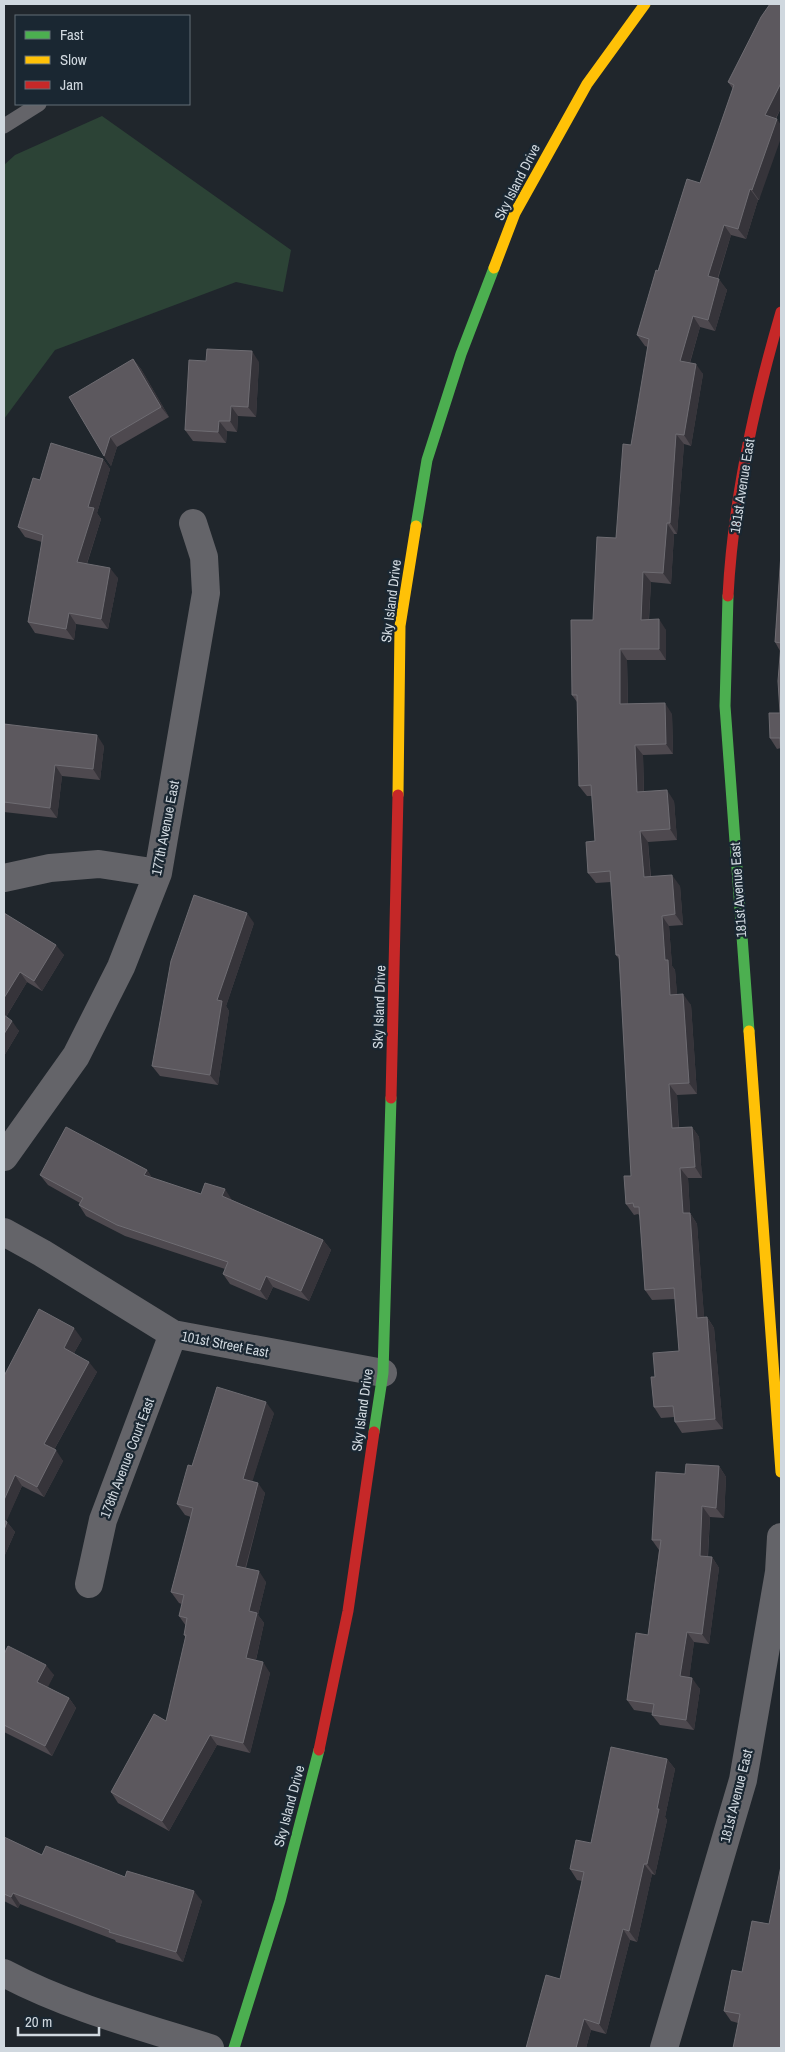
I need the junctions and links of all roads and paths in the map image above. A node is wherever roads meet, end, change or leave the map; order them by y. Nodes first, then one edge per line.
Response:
1 (645, 4) edge
2 (37, 105) edge
3 (4, 126) edge
4 (781, 312) edge
5 (193, 523) dead end
6 (158, 874) junction
7 (4, 878) edge
8 (4, 1157) edge
9 (4, 1232) edge
10 (774, 1286) edge
11 (173, 1334) junction
12 (383, 1373) junction
13 (781, 1472) edge
14 (781, 1538) edge
15 (89, 1584) dead end
16 (4, 1973) edge
17 (210, 2048) edge
18 (234, 2048) edge
19 (664, 2048) edge

1 - 12 street, Sky Island Drive
2 - 3 lane
4 - 10 street, 181st Avenue East
5 - 6 street, 177th Avenue East
6 - 7 street
6 - 8 street, 177th Avenue East
9 - 11 street, 101st Street East
10 - 13 street, 181st Avenue East
11 - 12 street, 101st Street East
11 - 15 street, 178th Avenue Court East
12 - 18 street, Sky Island Drive
14 - 19 street, 181st Avenue East
16 - 17 street

